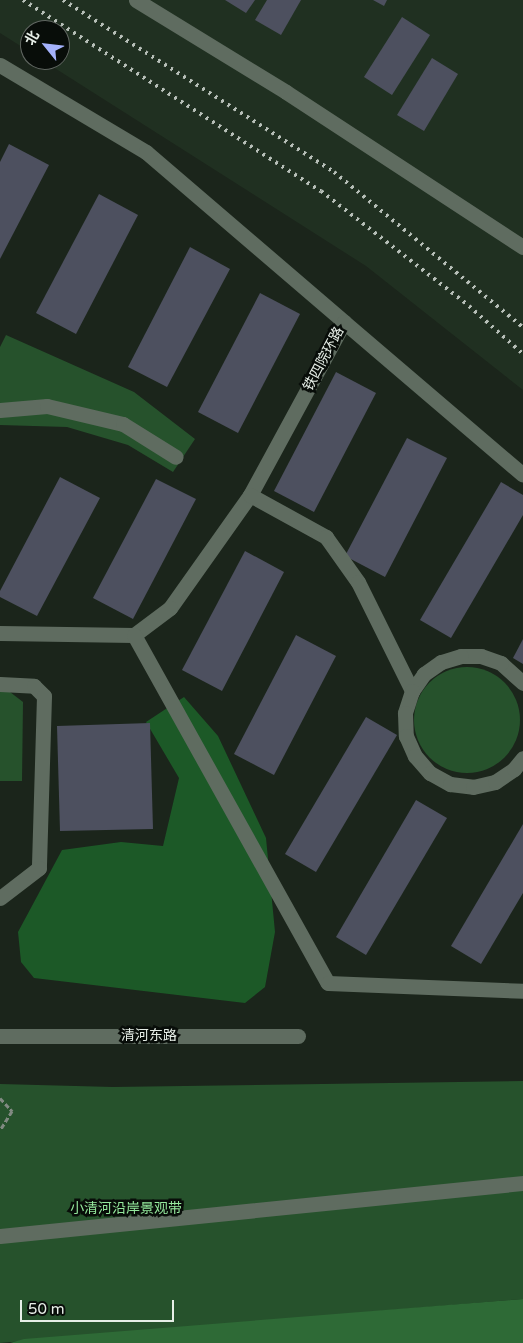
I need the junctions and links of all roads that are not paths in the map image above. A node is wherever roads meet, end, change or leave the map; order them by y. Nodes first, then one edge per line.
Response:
1 (136, 0) edge
2 (0, 65) edge
3 (523, 248) edge
4 (344, 322) junction
5 (0, 410) edge
6 (176, 456) dead end
7 (523, 475) edge
8 (250, 495) junction
9 (0, 632) edge
10 (134, 636) junction
11 (523, 683) edge
12 (0, 684) edge
13 (412, 691) junction
14 (520, 769) edge
15 (0, 898) edge
16 (523, 991) edge
17 (0, 1036) edge
18 (298, 1036) dead end
19 (523, 1183) edge
20 (0, 1236) edge

1 - 3 street
2 - 4 street, 铁四院环路
4 - 7 street
4 - 8 street, 铁四院环路
5 - 6 street
8 - 10 street, 铁四院环路
8 - 13 street
9 - 10 street
10 - 16 street
11 - 13 street
12 - 15 street
13 - 14 street
17 - 18 street, 清河东路
19 - 20 street

